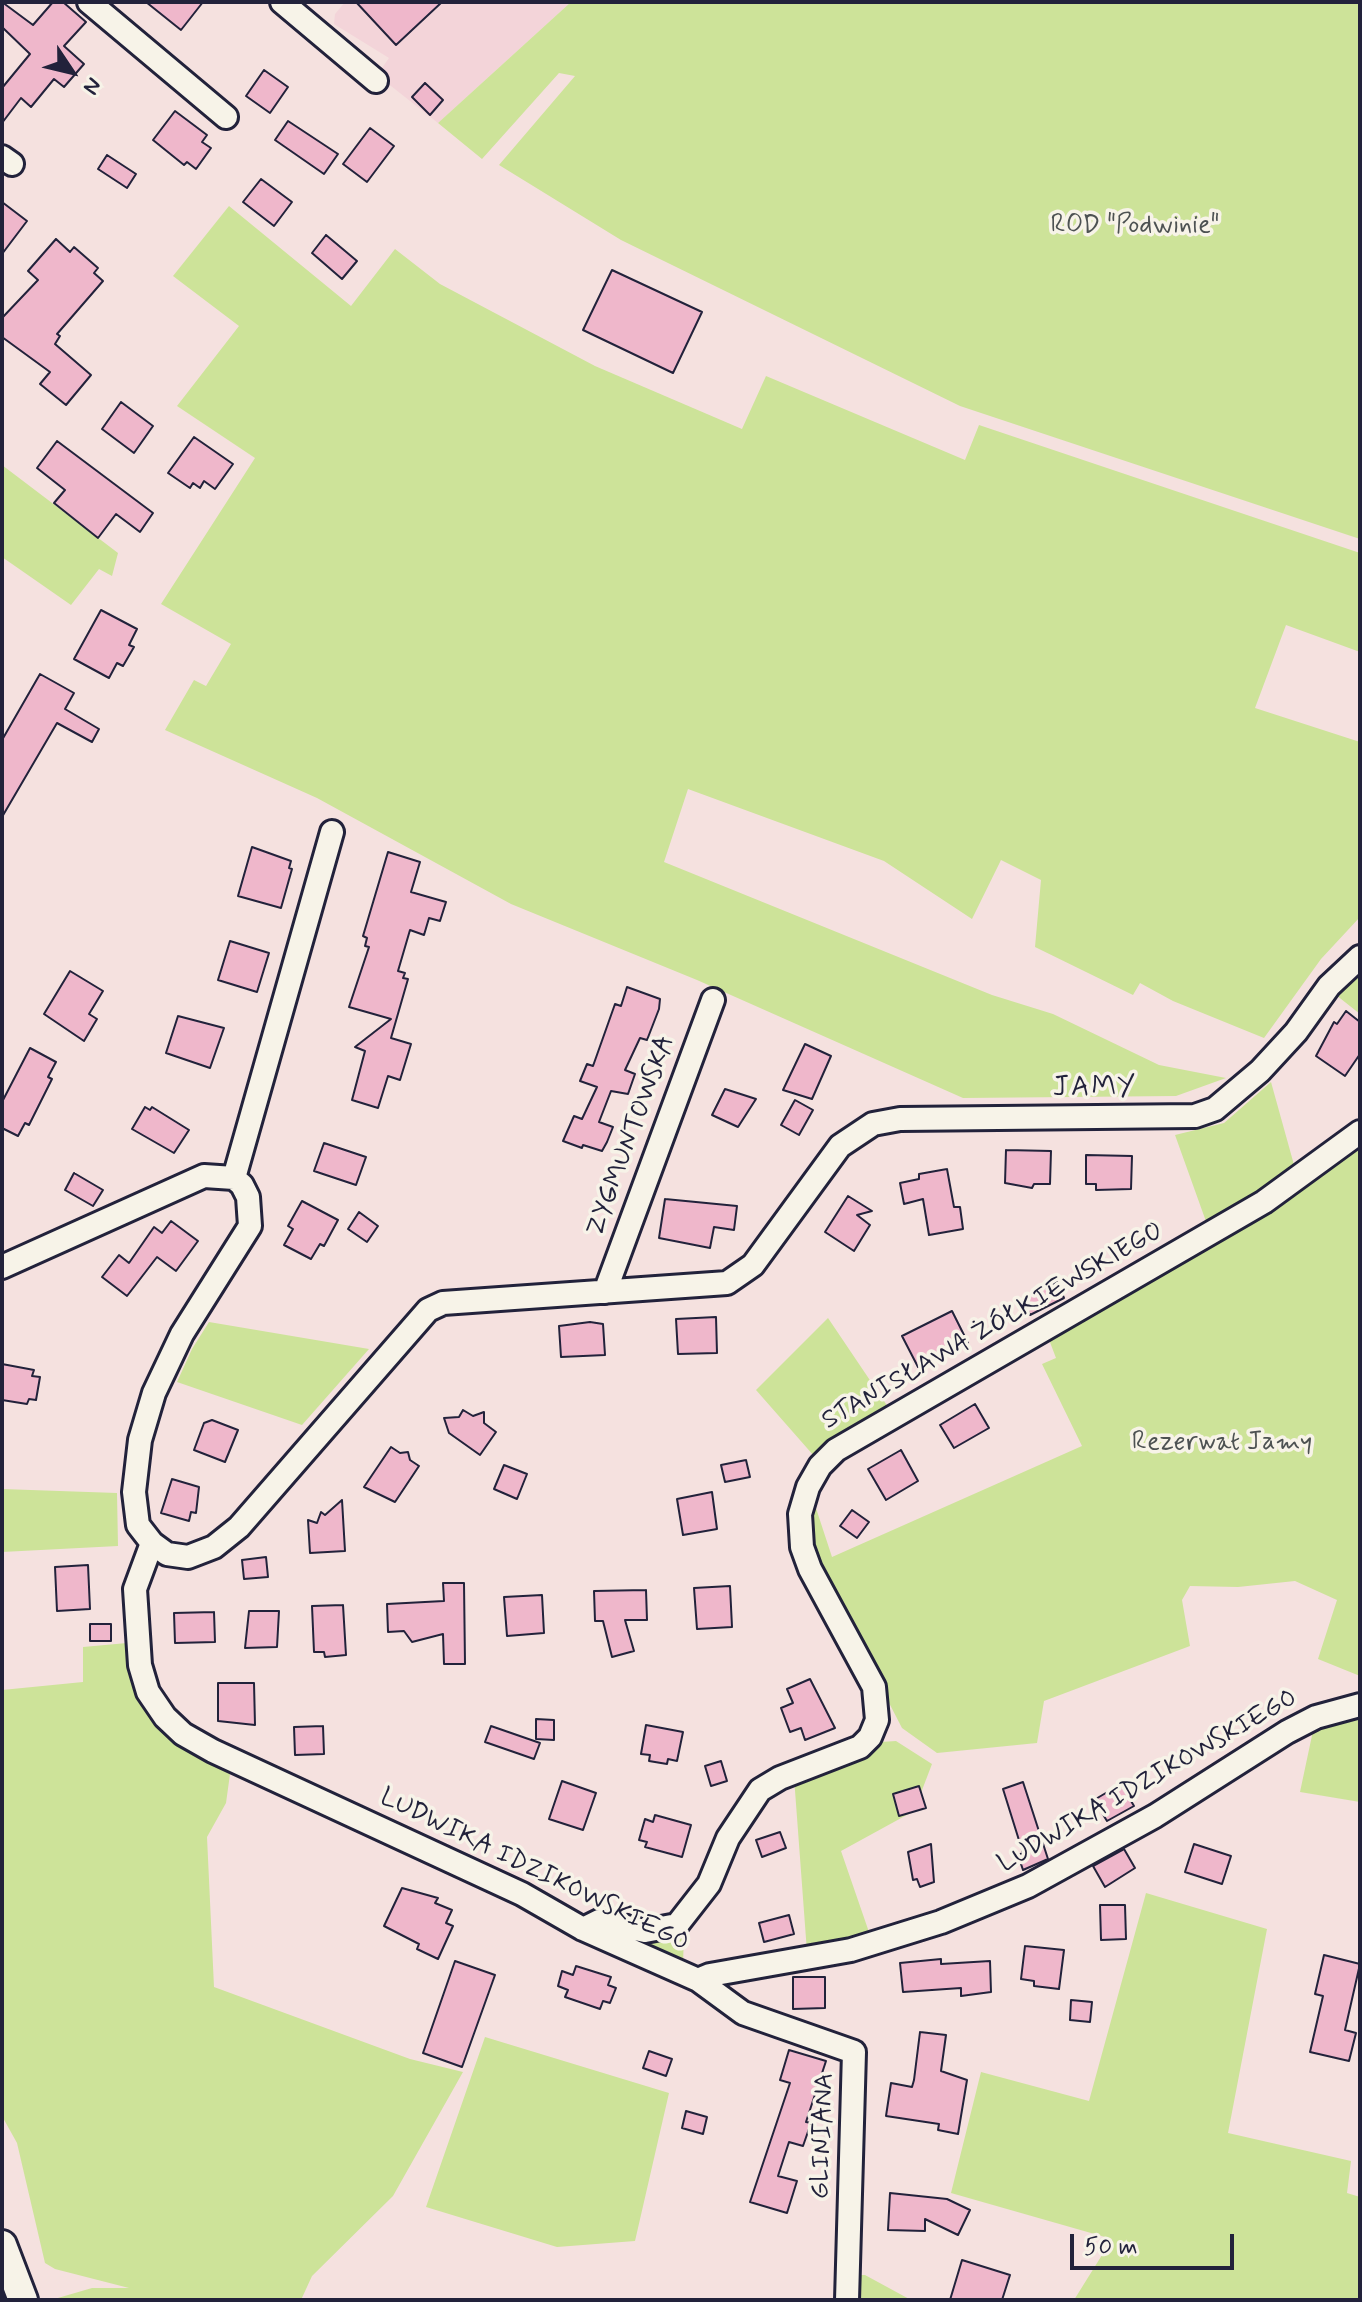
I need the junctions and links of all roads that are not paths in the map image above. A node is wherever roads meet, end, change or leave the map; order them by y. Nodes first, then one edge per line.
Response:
1 (89, 2) edge
2 (282, 2) edge
3 (376, 81) dead end
4 (226, 117) dead end
5 (332, 832) dead end
6 (1360, 957) edge
7 (713, 1000) dead end
8 (1360, 1132) edge
9 (234, 1178) junction
10 (2, 1267) edge
11 (605, 1292) junction
12 (152, 1543) junction
13 (1360, 1705) edge
14 (583, 1929) junction
15 (698, 1980) junction
16 (2, 2245) edge
17 (23, 2300) edge
18 (847, 2300) edge

1 - 4 street
2 - 3 street
5 - 9 street
6 - 11 street
7 - 11 street, ZYGMUNTOWSKA
8 - 14 street, STANISŁAWA ŻÓŁKIEWSKIEGO
9 - 10 street
9 - 12 street
11 - 12 street
12 - 14 street, LUDWIKA IDZIKOWSKIEGO
13 - 15 street, LUDWIKA IDZIKOWSKIEGO
14 - 15 street, LUDWIKA IDZIKOWSKIEGO
15 - 18 street, GLINIANA
16 - 17 street

